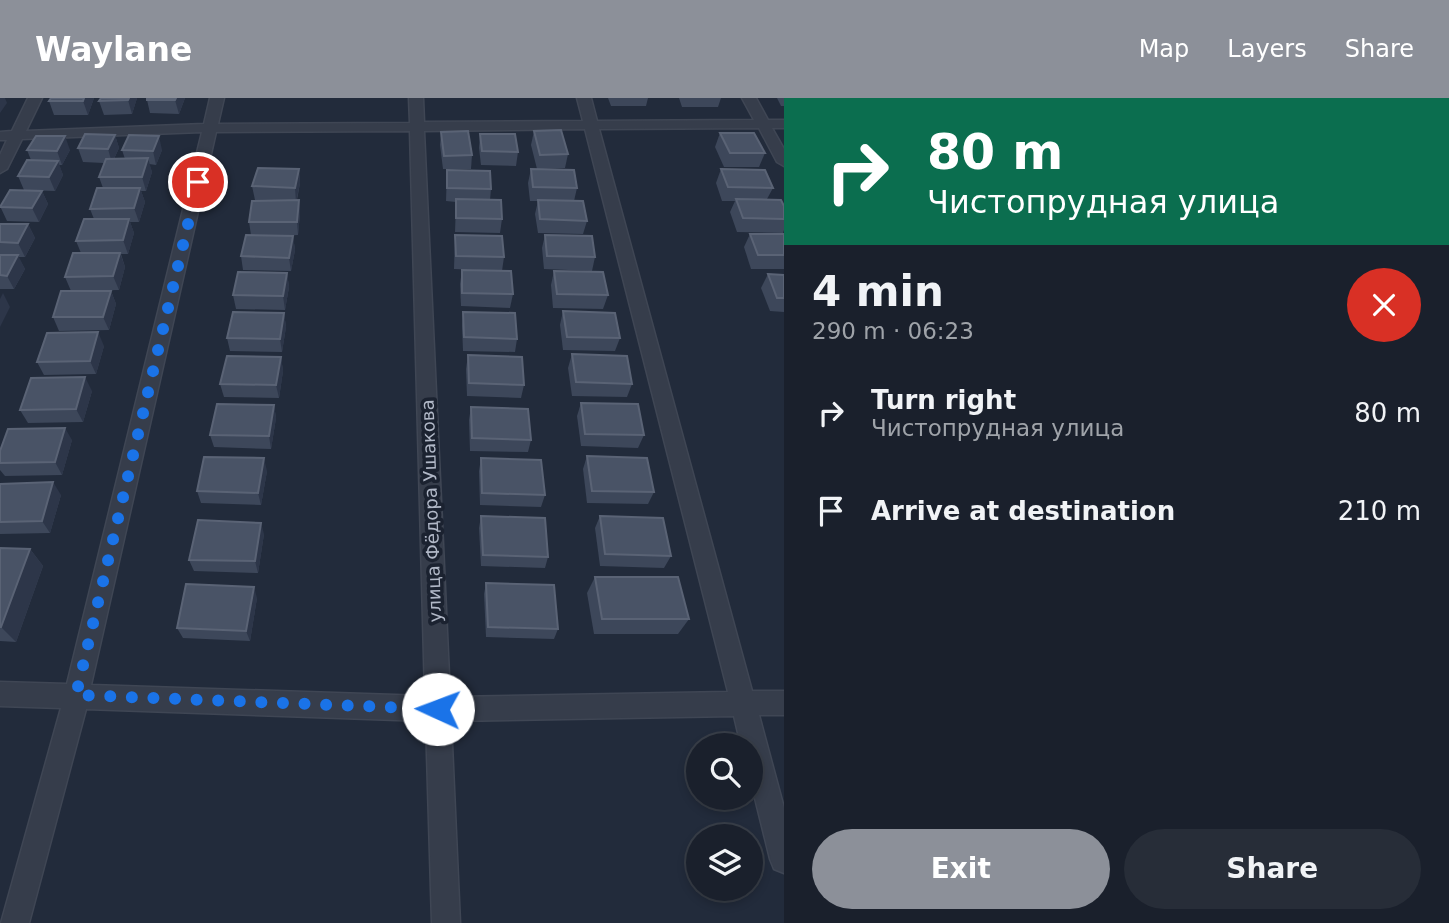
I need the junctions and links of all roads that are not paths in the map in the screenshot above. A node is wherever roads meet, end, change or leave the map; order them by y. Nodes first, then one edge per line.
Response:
1 (35, 98) edge
2 (217, 98) edge
3 (416, 98) edge
4 (584, 98) edge
5 (749, 98) edge
6 (764, 124) junction
7 (784, 124) edge
8 (592, 126) junction
9 (418, 127) junction
10 (210, 128) junction
11 (0, 136) edge
12 (16, 136) junction
13 (784, 162) edge
14 (0, 169) edge
15 (0, 694) edge
16 (76, 695) junction
17 (784, 703) edge
18 (742, 704) junction
19 (438, 709) junction
20 (784, 859) edge
21 (15, 923) edge
22 (446, 923) edge

1 - 12 street
2 - 10 street
3 - 9 street, улица Фёдора Ушакова
4 - 8 street
5 - 6 street
6 - 7 street
6 - 8 street
6 - 13 street
8 - 9 street
8 - 18 street
9 - 10 street
9 - 19 street, улица Фёдора Ушакова
10 - 12 street
10 - 16 street
11 - 12 street
12 - 14 street
15 - 16 street
16 - 19 street
16 - 21 street
17 - 18 street
18 - 19 street
18 - 20 street
19 - 22 street, улица Фёдора Ушакова

